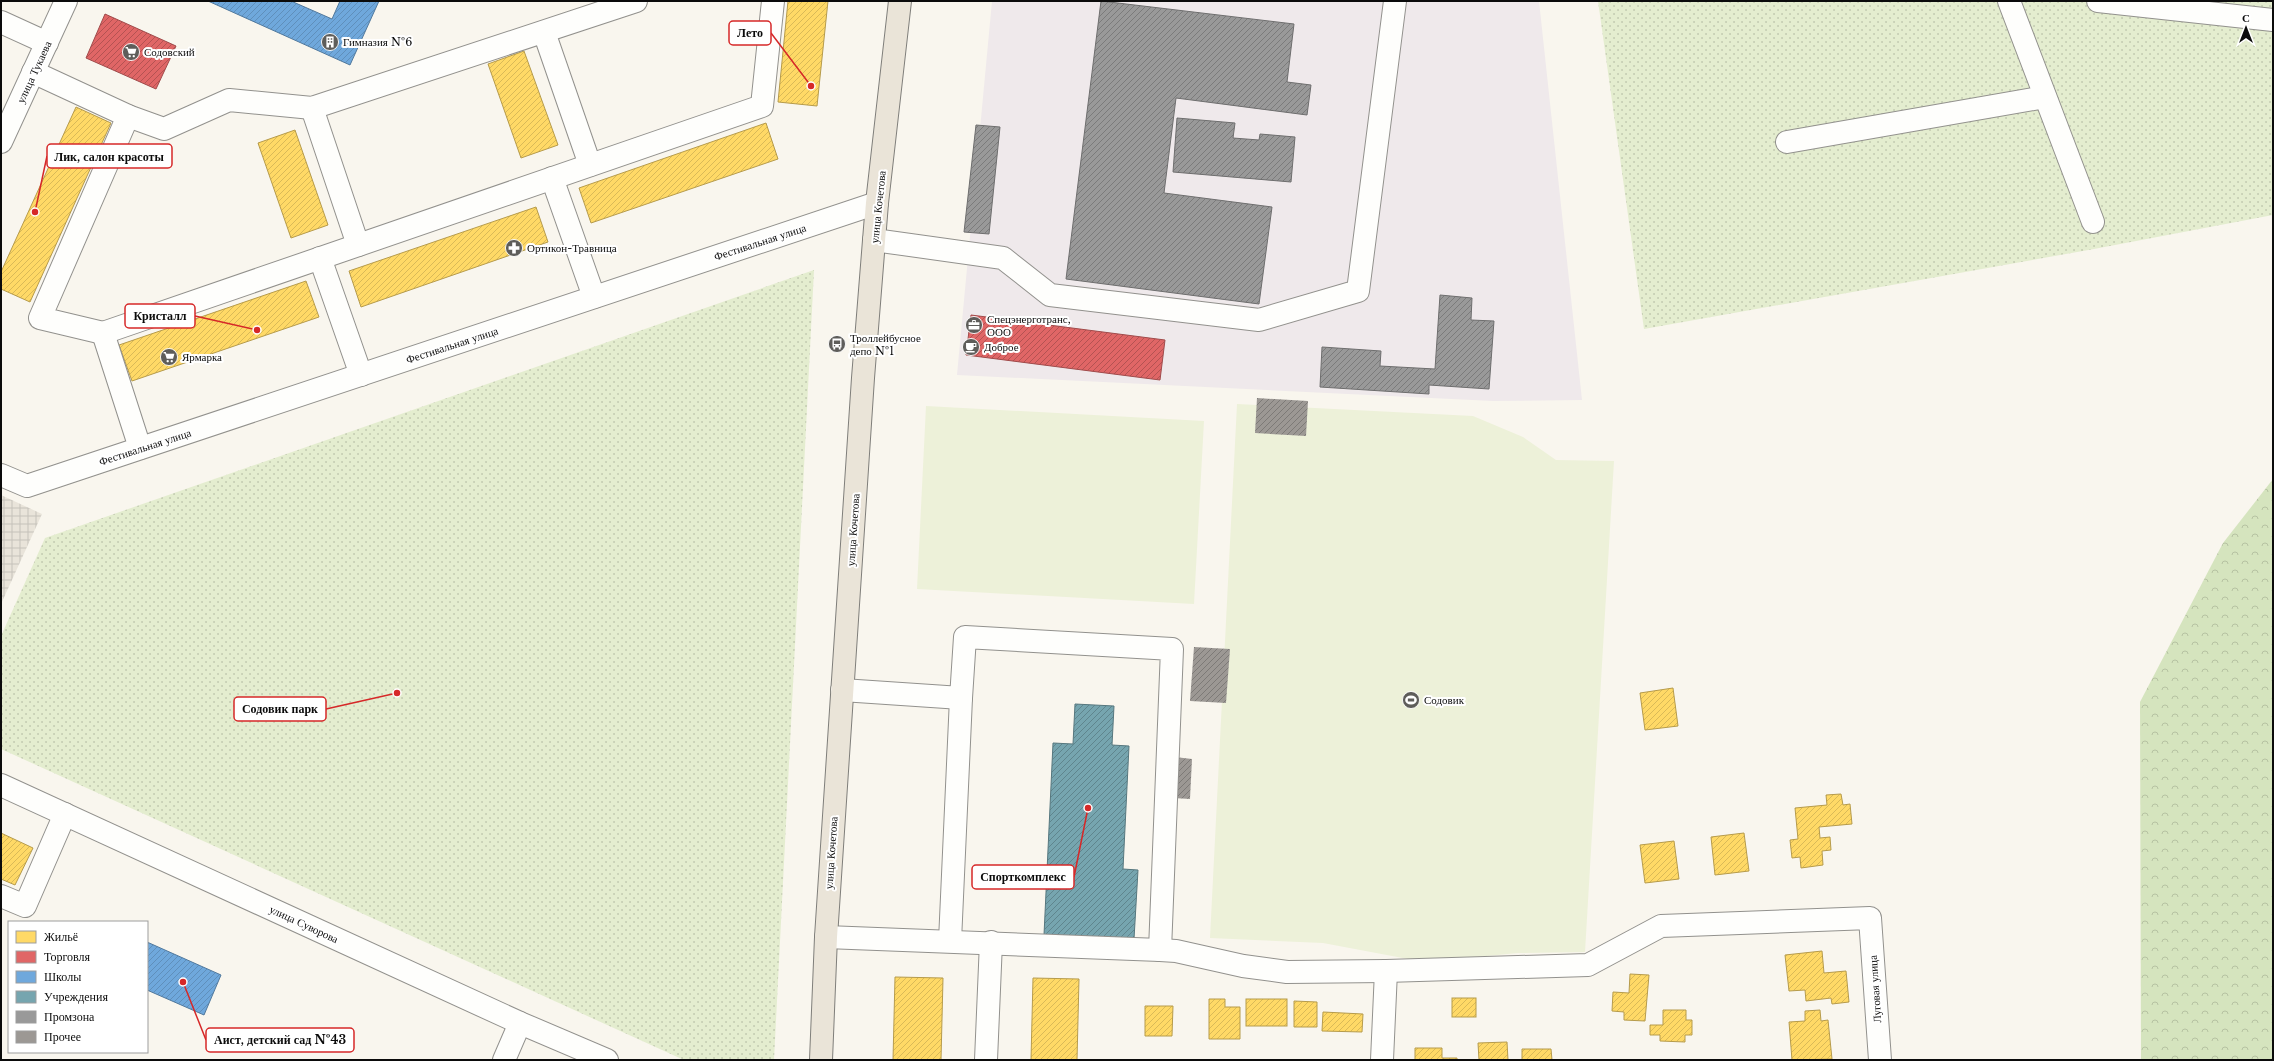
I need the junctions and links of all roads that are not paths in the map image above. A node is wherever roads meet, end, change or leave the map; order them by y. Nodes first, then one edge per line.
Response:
1 (66, 1) edge
2 (636, 1) edge
3 (773, 1) edge
4 (900, 1) edge
5 (1395, 1) edge
6 (2009, 1) edge
7 (2098, 1) edge
8 (2273, 20) edge
9 (1, 22) edge
10 (544, 32) junction
11 (47, 43) junction
12 (33, 72) junction
13 (2045, 97) junction
14 (312, 108) junction
15 (128, 116) junction
16 (1, 142) edge
17 (1787, 142) dead end
18 (590, 165) junction
19 (552, 178) junction
20 (878, 203) junction
21 (2093, 222) dead end
22 (874, 240) junction
23 (358, 245) junction
24 (320, 258) junction
25 (594, 297) junction
26 (103, 333) junction
27 (361, 375) junction
28 (140, 448) junction
29 (1, 476) edge
30 (842, 690) junction
31 (961, 698) junction
32 (1, 785) edge
33 (65, 814) junction
34 (1, 896) edge
35 (826, 937) junction
36 (950, 941) junction
37 (991, 942) junction
38 (1160, 950) junction
39 (1386, 971) junction
40 (520, 1023) junction
41 (504, 1060) edge
42 (607, 1060) edge
43 (821, 1060) edge
44 (986, 1060) edge
45 (1382, 1060) edge
46 (1880, 1060) edge

1 - 11 street, улица Тукаева
2 - 10 street
3 - 18 street
4 - 20 main road, улица Кочетова
5 - 22 street
6 - 13 street
7 - 8 street
9 - 11 street
10 - 14 street
10 - 18 street
11 - 12 street, улица Тукаева
12 - 15 street
12 - 16 street, улица Тукаева
13 - 17 street
13 - 21 street
14 - 15 street
14 - 23 street
15 - 26 street
18 - 19 street
19 - 23 street
19 - 25 street
20 - 22 main road, улица Кочетова
20 - 25 street, Фестивальная улица
22 - 30 main road, улица Кочетова
23 - 24 street
24 - 26 street
24 - 27 street
25 - 27 street, Фестивальная улица
26 - 28 street
27 - 28 street, Фестивальная улица
28 - 29 street, Фестивальная улица
30 - 31 street
30 - 35 main road, улица Кочетова
31 - 36 street
31 - 38 street
32 - 33 street, улица Суворова
33 - 34 street
33 - 40 street, улица Суворова
35 - 36 street
35 - 43 main road, улица Кочетова
36 - 37 street
37 - 38 street
37 - 44 street
38 - 39 street
39 - 45 street
39 - 46 street, Луговая улица
40 - 41 street
40 - 42 street, улица Суворова

